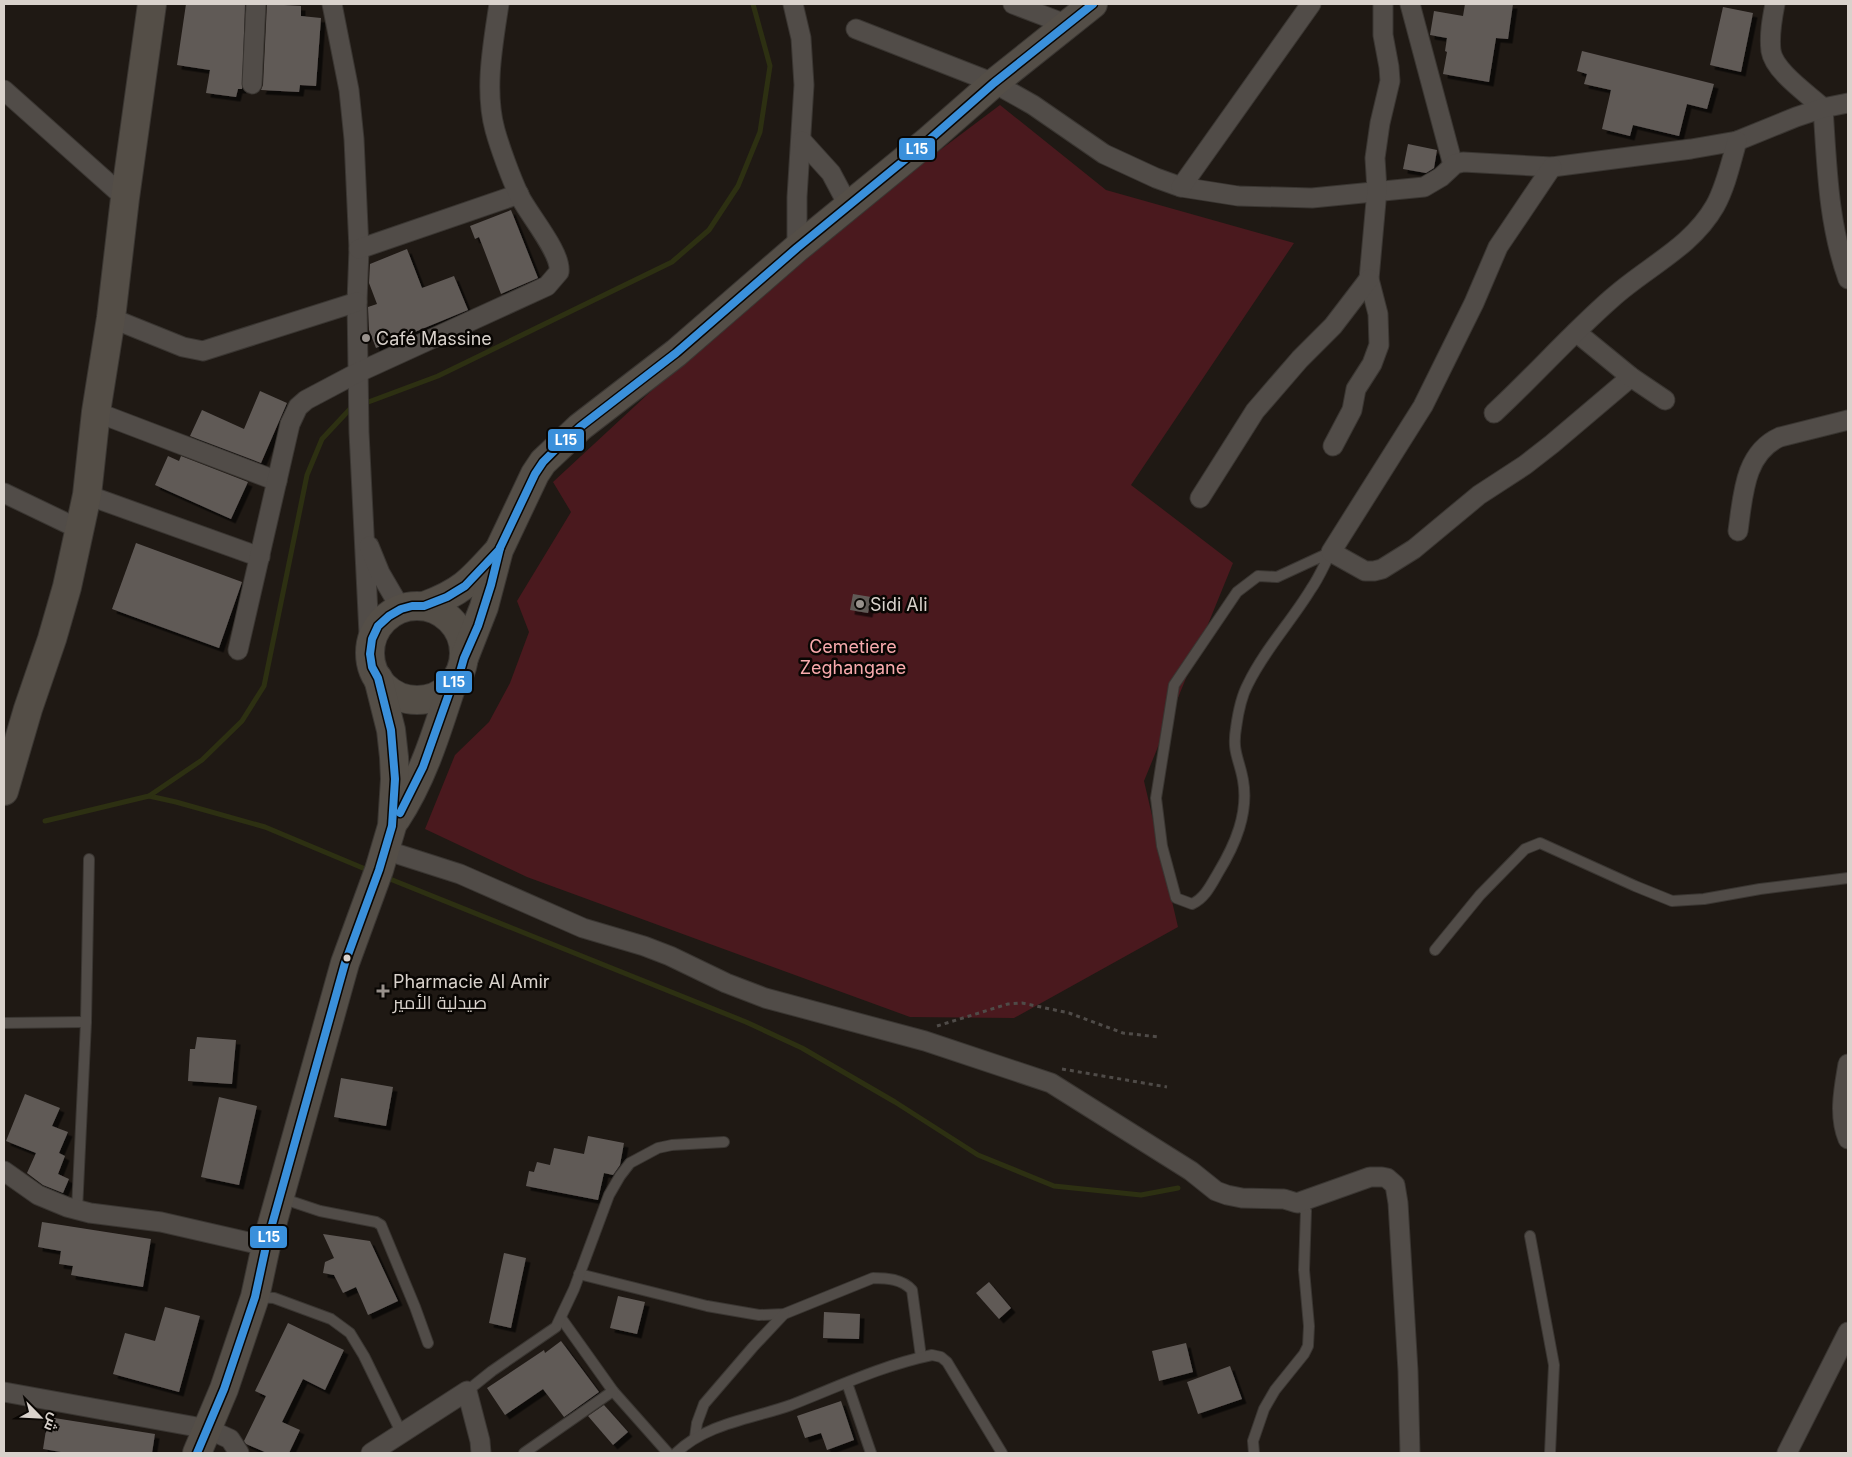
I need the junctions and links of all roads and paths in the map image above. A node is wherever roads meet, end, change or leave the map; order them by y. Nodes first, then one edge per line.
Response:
1 (152, 4) edge
2 (256, 4) edge
3 (332, 4) edge
4 (498, 4) edge
5 (793, 4) edge
6 (1013, 4) edge
7 (1094, 4) edge
8 (1311, 4) edge
9 (1382, 4) edge
10 (1410, 4) edge
11 (1775, 4) edge
12 (1068, 25) junction
13 (856, 29) dead end
14 (994, 83) junction
15 (252, 84) dead end
16 (4, 90) edge
17 (1847, 99) edge
18 (1823, 108) junction
19 (802, 141) junction
20 (1737, 141) junction
21 (1453, 165) junction
22 (1552, 167) junction
23 (1181, 187) junction
24 (1377, 190) junction
25 (519, 194) junction
26 (125, 198) junction
27 (848, 205) junction
28 (796, 248) junction
29 (359, 249) junction
30 (1369, 279) junction
31 (1848, 279) edge
32 (357, 302) junction
33 (111, 318) junction
34 (1576, 332) junction
35 (1631, 376) junction
36 (357, 377) junction
37 (1665, 400) dead end
38 (96, 412) junction
39 (1494, 413) dead end
40 (1848, 420) edge
41 (1333, 446) dead end
42 (277, 481) junction
43 (4, 493) edge
44 (87, 495) junction
45 (1200, 498) dead end
46 (79, 529) junction
47 (1738, 531) dead end
48 (364, 534) junction
49 (499, 550) junction
50 (1331, 552) junction
51 (260, 556) junction
52 (412, 607) junction
53 (238, 650) dead end
54 (464, 658) junction
55 (374, 666) junction
56 (452, 685) junction
57 (4, 791) edge
58 (385, 849) junction
59 (89, 859) dead end
60 (1848, 878) edge
61 (1435, 950) dead end
62 (86, 1022) junction
63 (4, 1023) edge
64 (906, 1036) junction
65 (1159, 1037) dead end
66 (1848, 1064) edge
67 (1057, 1068) dead end
68 (1167, 1087) dead end
69 (1848, 1139) edge
70 (724, 1142) dead end
71 (4, 1171) edge
72 (280, 1198) junction
73 (1297, 1203) junction
74 (77, 1210) junction
75 (1530, 1236) dead end
76 (266, 1246) junction
77 (579, 1274) junction
78 (255, 1297) junction
79 (784, 1314) junction
80 (561, 1318) junction
81 (1848, 1332) edge
82 (428, 1343) dead end
83 (921, 1357) junction
84 (847, 1383) junction
85 (467, 1391) junction
86 (4, 1392) edge
87 (613, 1392) junction
88 (208, 1429) junction
89 (402, 1434) junction
90 (696, 1437) junction
91 (379, 1451) edge
92 (197, 1453) edge
93 (239, 1453) edge
94 (481, 1453) edge
95 (524, 1453) edge
96 (668, 1453) edge
97 (676, 1453) edge
98 (872, 1453) edge
99 (1002, 1453) edge
100 (1254, 1453) edge
101 (1410, 1453) edge
102 (1550, 1453) edge
103 (1787, 1453) edge

1 - 26 main road
2 - 15 street
3 - 29 street
4 - 25 street
5 - 19 street
6 - 12 street
7 - 12 main road
8 - 23 street
9 - 24 street
10 - 21 street
11 - 18 street
12 - 14 main road
13 - 14 street
14 - 23 street
14 - 27 main road
16 - 26 street
17 - 18 street
18 - 20 street
18 - 31 street
19 - 27 street
19 - 28 street
20 - 22 street
20 - 34 street
21 - 22 street
21 - 24 street
22 - 50 street
23 - 24 street
24 - 30 street
25 - 29 street
25 - 36 street
26 - 33 main road
27 - 28 main road
28 - 49 main road
29 - 32 street
30 - 41 street
30 - 45 street
32 - 33 street
32 - 36 street
33 - 38 main road
34 - 35 street
34 - 39 street
35 - 37 street
35 - 50 street
36 - 42 street
36 - 48 street
38 - 42 street
38 - 44 main road
40 - 47 street
42 - 51 street
43 - 46 street
44 - 46 main road
44 - 51 street
46 - 57 main road
48 - 52 street
48 - 55 street
49 - 52 main road
49 - 54 main road
50 - 50 lane
51 - 53 street
52 - 54 main road
52 - 55 main road
54 - 56 main road
55 - 56 main road
55 - 58 main road
56 - 58 main road
58 - 64 street
58 - 72 main road
59 - 62 lane
60 - 61 lane
62 - 63 lane
62 - 74 lane
64 - 65 path
64 - 73 street
66 - 69 street
67 - 68 path
70 - 77 lane
71 - 74 street
72 - 76 main road
72 - 82 lane
73 - 100 lane
73 - 101 street
74 - 76 street
75 - 102 lane
76 - 78 main road
77 - 79 lane
77 - 80 lane
78 - 88 main road
78 - 89 lane
79 - 83 lane
79 - 90 lane
80 - 85 lane
80 - 87 lane
81 - 103 street
83 - 84 lane
83 - 99 lane
84 - 90 lane
84 - 98 lane
85 - 89 street
85 - 94 street
86 - 88 street
87 - 95 lane
87 - 96 lane
88 - 92 main road
88 - 93 street
89 - 91 street
90 - 97 lane

